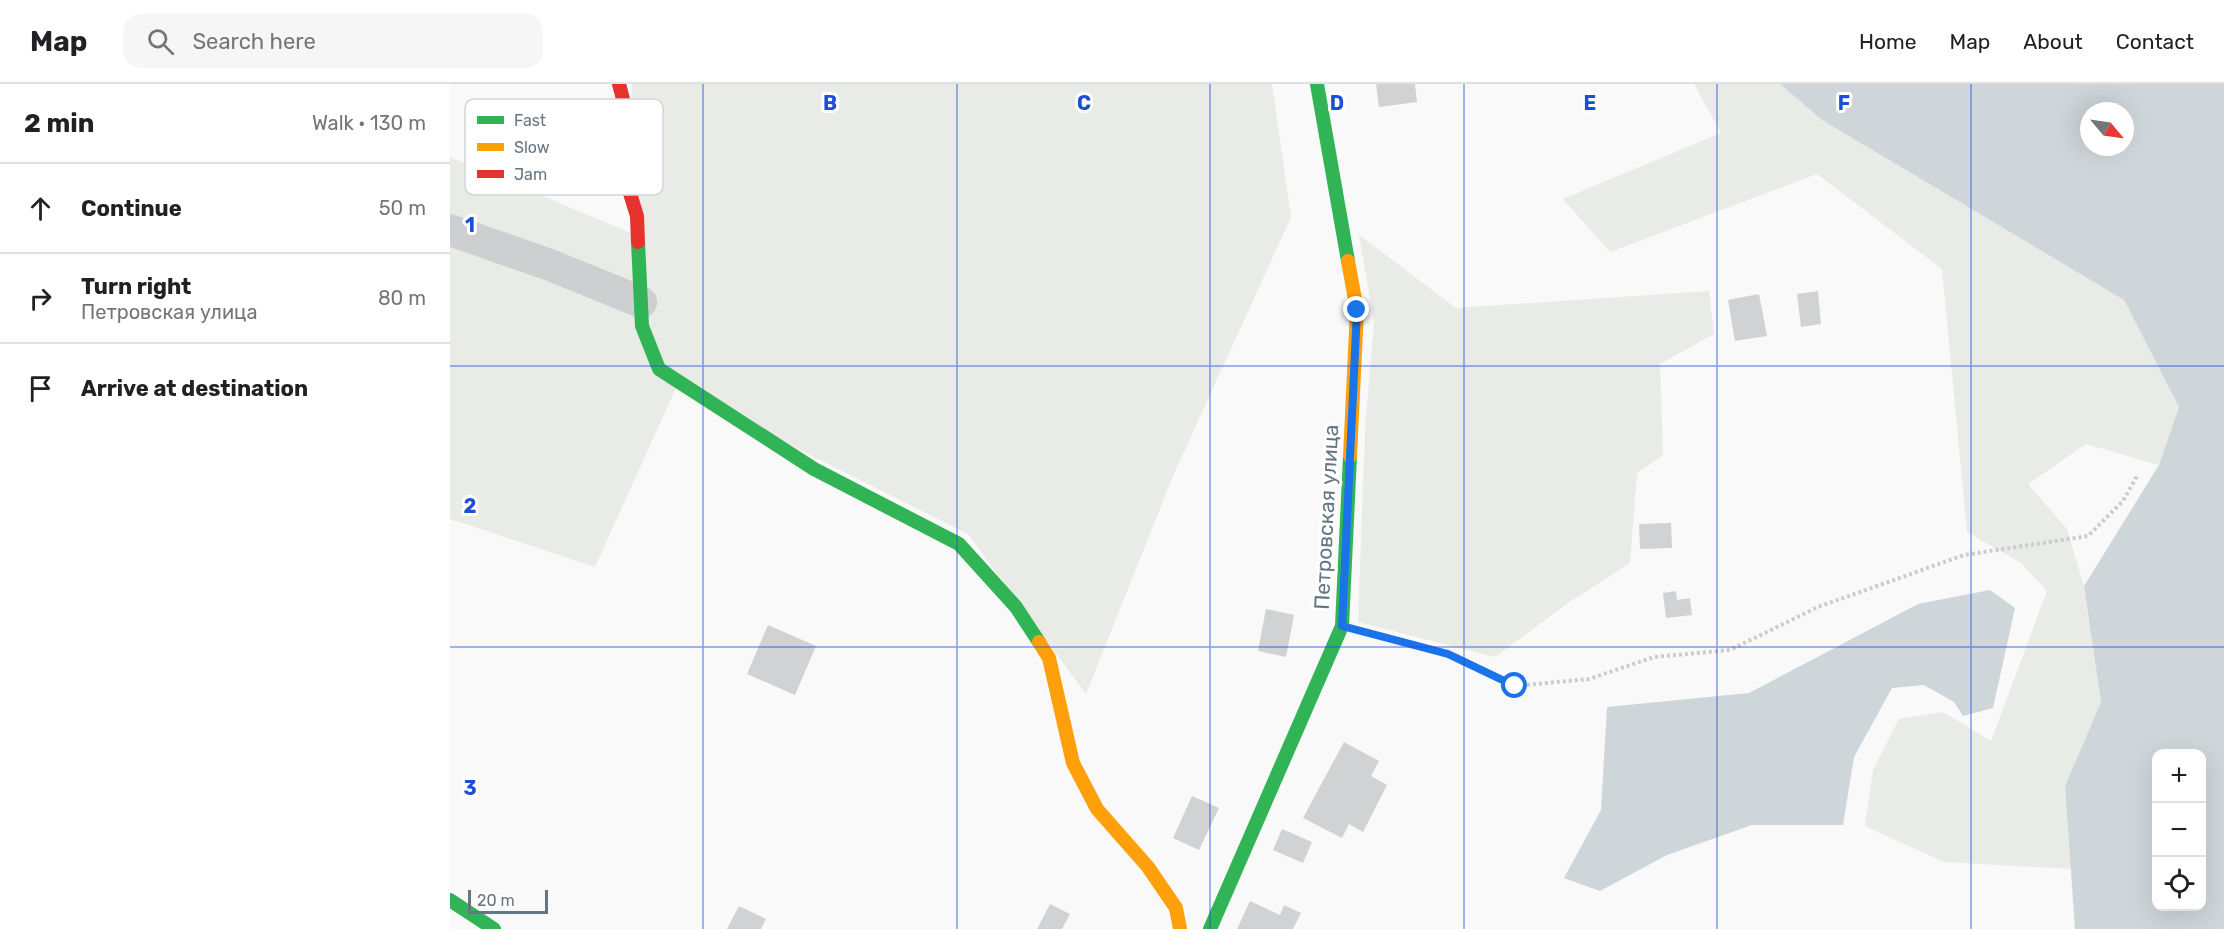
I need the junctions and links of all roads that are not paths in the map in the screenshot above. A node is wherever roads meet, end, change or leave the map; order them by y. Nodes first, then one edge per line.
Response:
1 (619, 84) edge
2 (1317, 84) edge
3 (623, 99) edge
4 (630, 195) edge
5 (450, 230) edge
6 (640, 302) junction
7 (450, 900) edge
8 (494, 929) edge
9 (1180, 929) edge
10 (1210, 929) edge

1 - 3 street
2 - 10 street, Петровская улица
4 - 6 street
5 - 6 street
6 - 9 street
7 - 8 street

